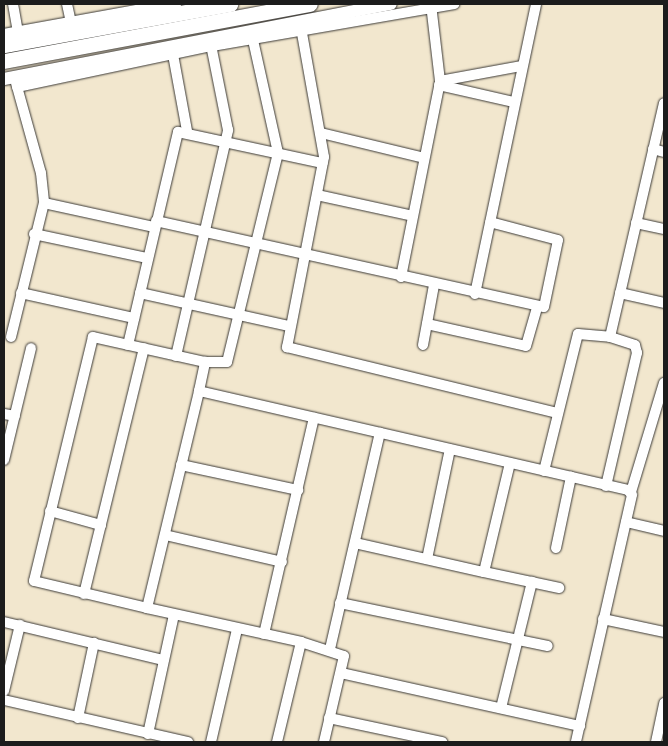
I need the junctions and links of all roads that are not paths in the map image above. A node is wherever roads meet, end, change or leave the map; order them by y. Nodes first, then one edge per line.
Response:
1 (13, 4) edge
2 (67, 4) edge
3 (175, 4) edge
4 (230, 4) edge
5 (310, 4) edge
6 (391, 4) edge
7 (454, 4) edge
8 (536, 4) edge
9 (432, 6) edge
10 (71, 23) junction
11 (300, 27) junction
12 (18, 32) junction
13 (4, 34) edge
14 (253, 36) junction
15 (211, 42) junction
16 (4, 45) edge
17 (172, 50) junction
18 (4, 61) edge
19 (521, 66) junction
20 (12, 81) edge
21 (440, 83) junction
22 (514, 102) junction
23 (664, 103) edge
24 (663, 114) edge
25 (187, 131) junction
26 (321, 133) junction
27 (227, 140) junction
28 (653, 149) junction
29 (664, 152) edge
30 (278, 153) junction
31 (424, 158) junction
32 (323, 163) junction
33 (317, 195) junction
34 (44, 203) junction
35 (413, 216) junction
36 (490, 222) junction
37 (636, 223) junction
38 (155, 224) junction
39 (664, 229) edge
40 (204, 232) junction
41 (34, 234) junction
42 (254, 244) junction
43 (304, 254) junction
44 (147, 258) junction
45 (401, 277) junction
46 (434, 284) junction
47 (620, 292) junction
48 (21, 293) junction
49 (140, 293) junction
50 (475, 294) junction
51 (188, 303) junction
52 (664, 303) edge
53 (537, 308) junction
54 (238, 315) junction
55 (134, 318) junction
56 (427, 324) junction
57 (289, 326) junction
58 (11, 337) dead end
59 (610, 337) junction
60 (128, 345) junction
61 (423, 345) dead end
62 (31, 348) dead end
63 (144, 348) junction
64 (176, 356) junction
65 (205, 362) junction
66 (664, 383) edge
67 (199, 391) junction
68 (557, 413) junction
69 (4, 414) edge
70 (15, 416) junction
71 (314, 418) junction
72 (380, 433) junction
73 (450, 449) junction
74 (4, 460) edge
75 (510, 463) junction
76 (181, 465) junction
77 (544, 471) junction
78 (571, 477) junction
79 (606, 486) junction
80 (298, 490) junction
81 (632, 492) junction
82 (50, 512) junction
83 (626, 522) junction
84 (101, 525) junction
85 (664, 531) edge
86 (165, 535) junction
87 (355, 542) junction
88 (556, 548) dead end
89 (426, 559) junction
90 (282, 562) junction
91 (484, 572) junction
92 (532, 582) junction
93 (559, 588) dead end
94 (84, 594) junction
95 (340, 603) junction
96 (147, 608) junction
97 (174, 614) junction
98 (603, 619) junction
99 (4, 622) edge
100 (20, 625) junction
101 (237, 629) junction
102 (664, 632) edge
103 (264, 634) junction
104 (518, 641) junction
105 (301, 642) junction
106 (94, 643) junction
107 (548, 646) dead end
108 (330, 649) junction
109 (163, 660) junction
110 (341, 673) junction
111 (4, 691) edge
112 (4, 700) edge
113 (664, 702) edge
114 (501, 708) junction
115 (78, 718) junction
116 (329, 718) junction
117 (580, 726) junction
118 (148, 734) junction
119 (188, 742) edge
120 (211, 742) edge
121 (277, 742) edge
122 (324, 742) edge
123 (442, 742) edge
124 (576, 742) edge
125 (656, 742) edge

1 - 12 street
2 - 10 street
3 - 10 main road
4 - 16 highway
5 - 18 highway
6 - 11 main road
7 - 9 street
8 - 19 street
9 - 11 street
9 - 21 street
10 - 12 main road
11 - 14 main road
11 - 26 street
12 - 13 main road
14 - 15 main road
14 - 30 street
15 - 17 main road
15 - 27 street
17 - 20 main road
17 - 25 street
19 - 21 street
19 - 22 street
20 - 34 street
21 - 22 street
21 - 31 street
22 - 36 street
23 - 24 street
24 - 28 street
25 - 27 street
25 - 38 street
26 - 31 street
26 - 32 street
27 - 30 street
27 - 40 street
28 - 29 street
28 - 37 street
30 - 32 street
30 - 42 street
31 - 35 street
32 - 33 street
33 - 35 street
33 - 43 street
34 - 38 street
34 - 41 street
35 - 45 street
36 - 50 street
36 - 53 street
37 - 39 street
37 - 47 street
38 - 40 street
38 - 44 street
40 - 42 street
40 - 51 street
41 - 44 street
41 - 48 street
42 - 43 street
42 - 54 street
43 - 45 street
43 - 57 street
44 - 49 street
45 - 46 street
46 - 50 street
46 - 56 street
47 - 52 street
47 - 59 street
48 - 55 street
48 - 58 street
49 - 51 street
49 - 55 street
50 - 53 street
51 - 54 street
51 - 64 street
53 - 56 street
54 - 57 street
54 - 65 street
55 - 60 street
56 - 61 street
57 - 68 street
59 - 68 street
59 - 79 street
60 - 63 street
60 - 82 street
62 - 70 street
63 - 64 street
63 - 84 street
64 - 65 street
65 - 67 street
66 - 81 street
67 - 71 street
67 - 76 street
68 - 77 street
69 - 70 street
70 - 74 street
71 - 72 street
71 - 80 street
72 - 73 street
72 - 87 street
73 - 75 street
73 - 89 street
75 - 77 street
75 - 91 street
76 - 80 street
76 - 86 street
77 - 78 street
78 - 79 street
78 - 88 street
79 - 81 street
80 - 90 street
81 - 83 street
82 - 84 street
82 - 94 street
83 - 85 street
83 - 98 street
84 - 94 street
86 - 90 street
86 - 96 street
87 - 89 street
87 - 95 street
89 - 91 street
90 - 103 street
91 - 92 street
92 - 93 street
92 - 104 street
94 - 96 street
95 - 104 street
95 - 108 street
96 - 97 street
97 - 101 street
97 - 109 street
98 - 102 street
98 - 117 street
99 - 100 street
100 - 106 street
100 - 111 street
101 - 103 street
101 - 120 street
103 - 105 street
104 - 107 street
104 - 114 street
105 - 108 street
105 - 121 street
106 - 109 street
106 - 115 street
108 - 110 street
109 - 118 street
110 - 114 street
110 - 116 street
112 - 115 street
113 - 125 street
114 - 117 street
115 - 118 street
116 - 122 street
116 - 123 street
117 - 124 street
118 - 119 street

